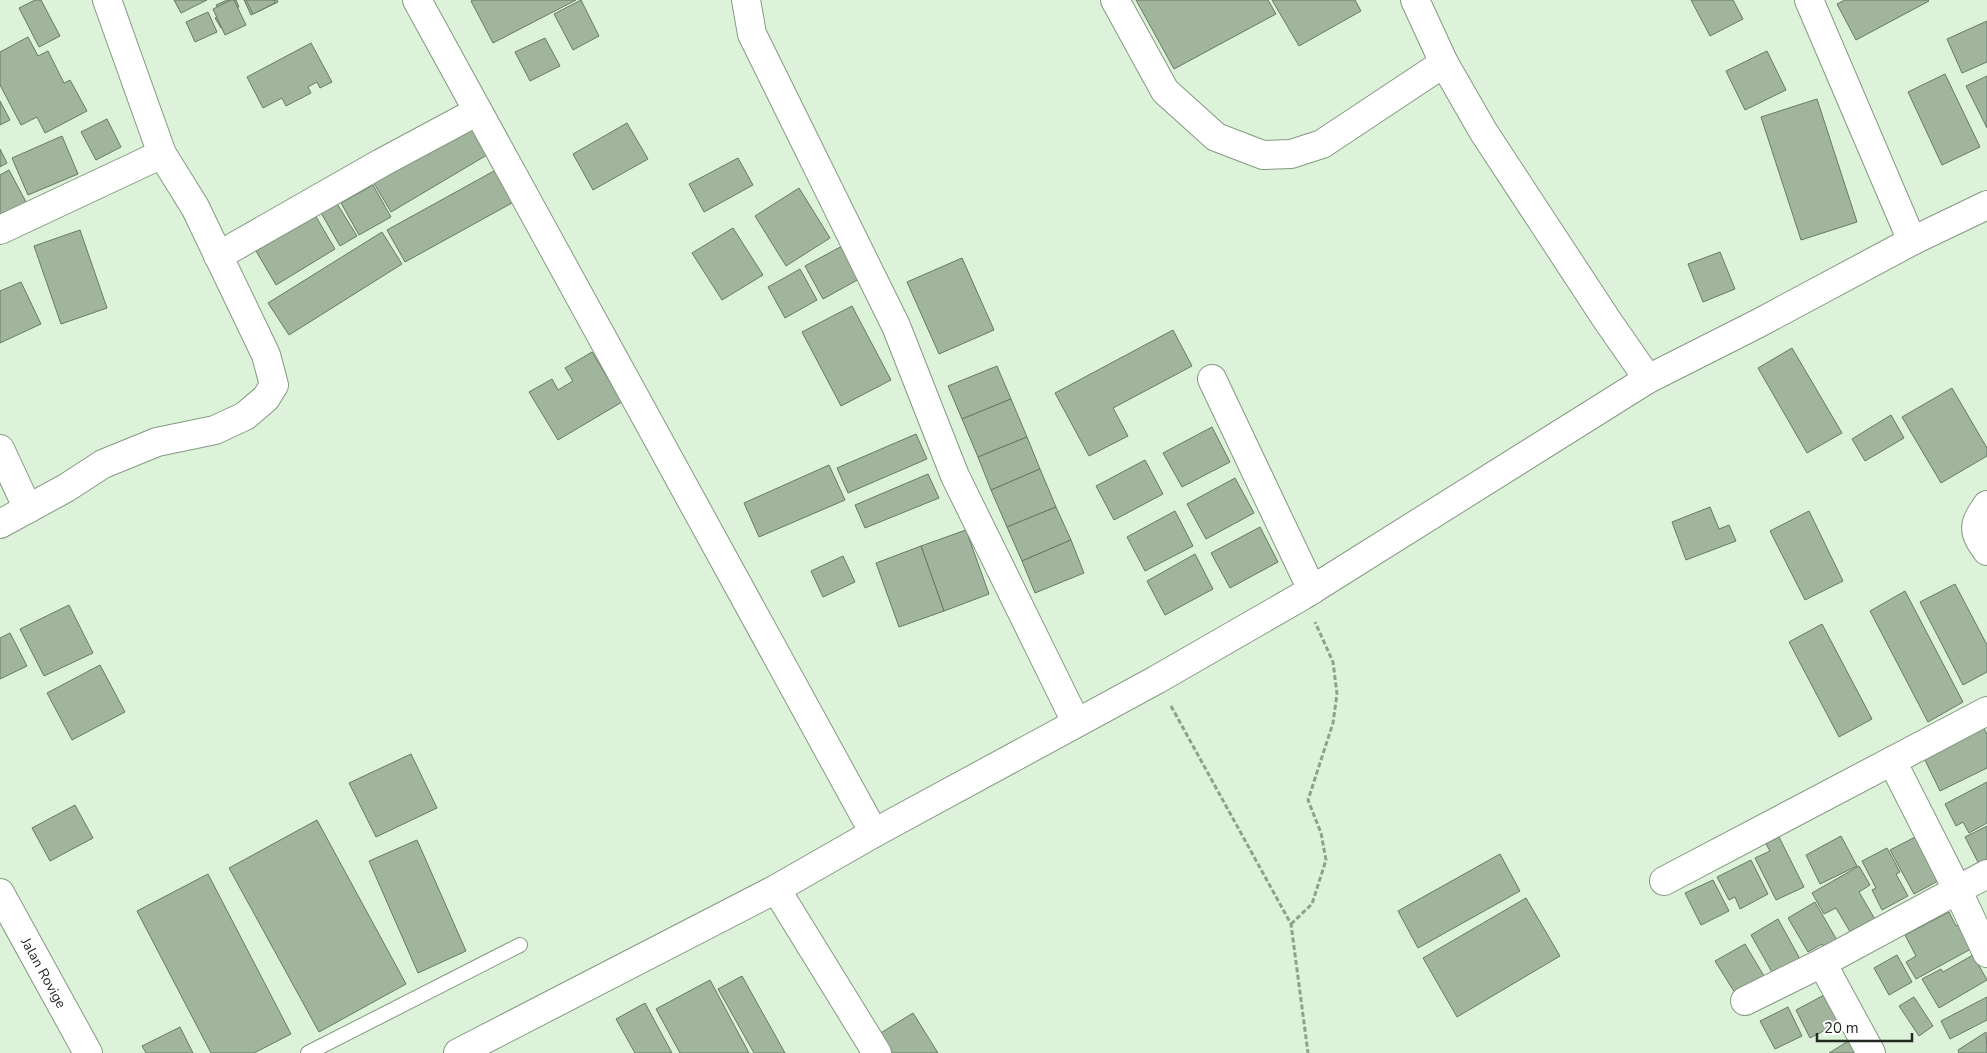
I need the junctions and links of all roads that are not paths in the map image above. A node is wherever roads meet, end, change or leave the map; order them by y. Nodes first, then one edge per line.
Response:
1 (107, 0) edge
2 (417, 0) edge
3 (746, 0) edge
4 (1115, 0) edge
5 (1415, 0) edge
6 (1809, 0) edge
7 (1444, 63) junction
8 (478, 112) junction
9 (162, 154) junction
10 (1987, 205) edge
11 (0, 230) edge
12 (1912, 241) junction
13 (218, 256) junction
14 (1212, 379) dead end
15 (1648, 379) junction
16 (0, 448) edge
17 (1987, 505) edge
18 (28, 509) junction
19 (0, 524) edge
20 (1987, 551) edge
21 (1307, 593) junction
22 (1987, 711) edge
23 (1076, 722) junction
24 (1892, 760) junction
25 (874, 833) junction
26 (1987, 874) edge
27 (1664, 881) dead end
28 (776, 889) junction
29 (1957, 889) junction
30 (0, 894) edge
31 (520, 946) dead end
32 (1987, 953) edge
33 (1822, 963) junction
34 (1746, 1001) dead end
35 (88, 1053) edge
36 (308, 1053) edge
37 (458, 1053) edge
38 (877, 1053) edge
39 (1871, 1053) edge

1 - 9 street
2 - 8 street
3 - 23 street
4 - 7 street
5 - 7 street
6 - 12 street
7 - 15 street
8 - 13 street
8 - 25 street
9 - 11 street
9 - 13 street
10 - 12 street
12 - 15 street
13 - 18 street
14 - 21 street
15 - 21 street
16 - 18 street
17 - 20 street
18 - 19 street
21 - 23 street
22 - 24 street
23 - 25 street
24 - 27 street
24 - 29 street
25 - 28 street
26 - 29 street
28 - 37 street
28 - 38 street
29 - 32 street
29 - 33 street
30 - 35 street, Jalan Rovige
31 - 36 lane
33 - 34 street
33 - 39 street

